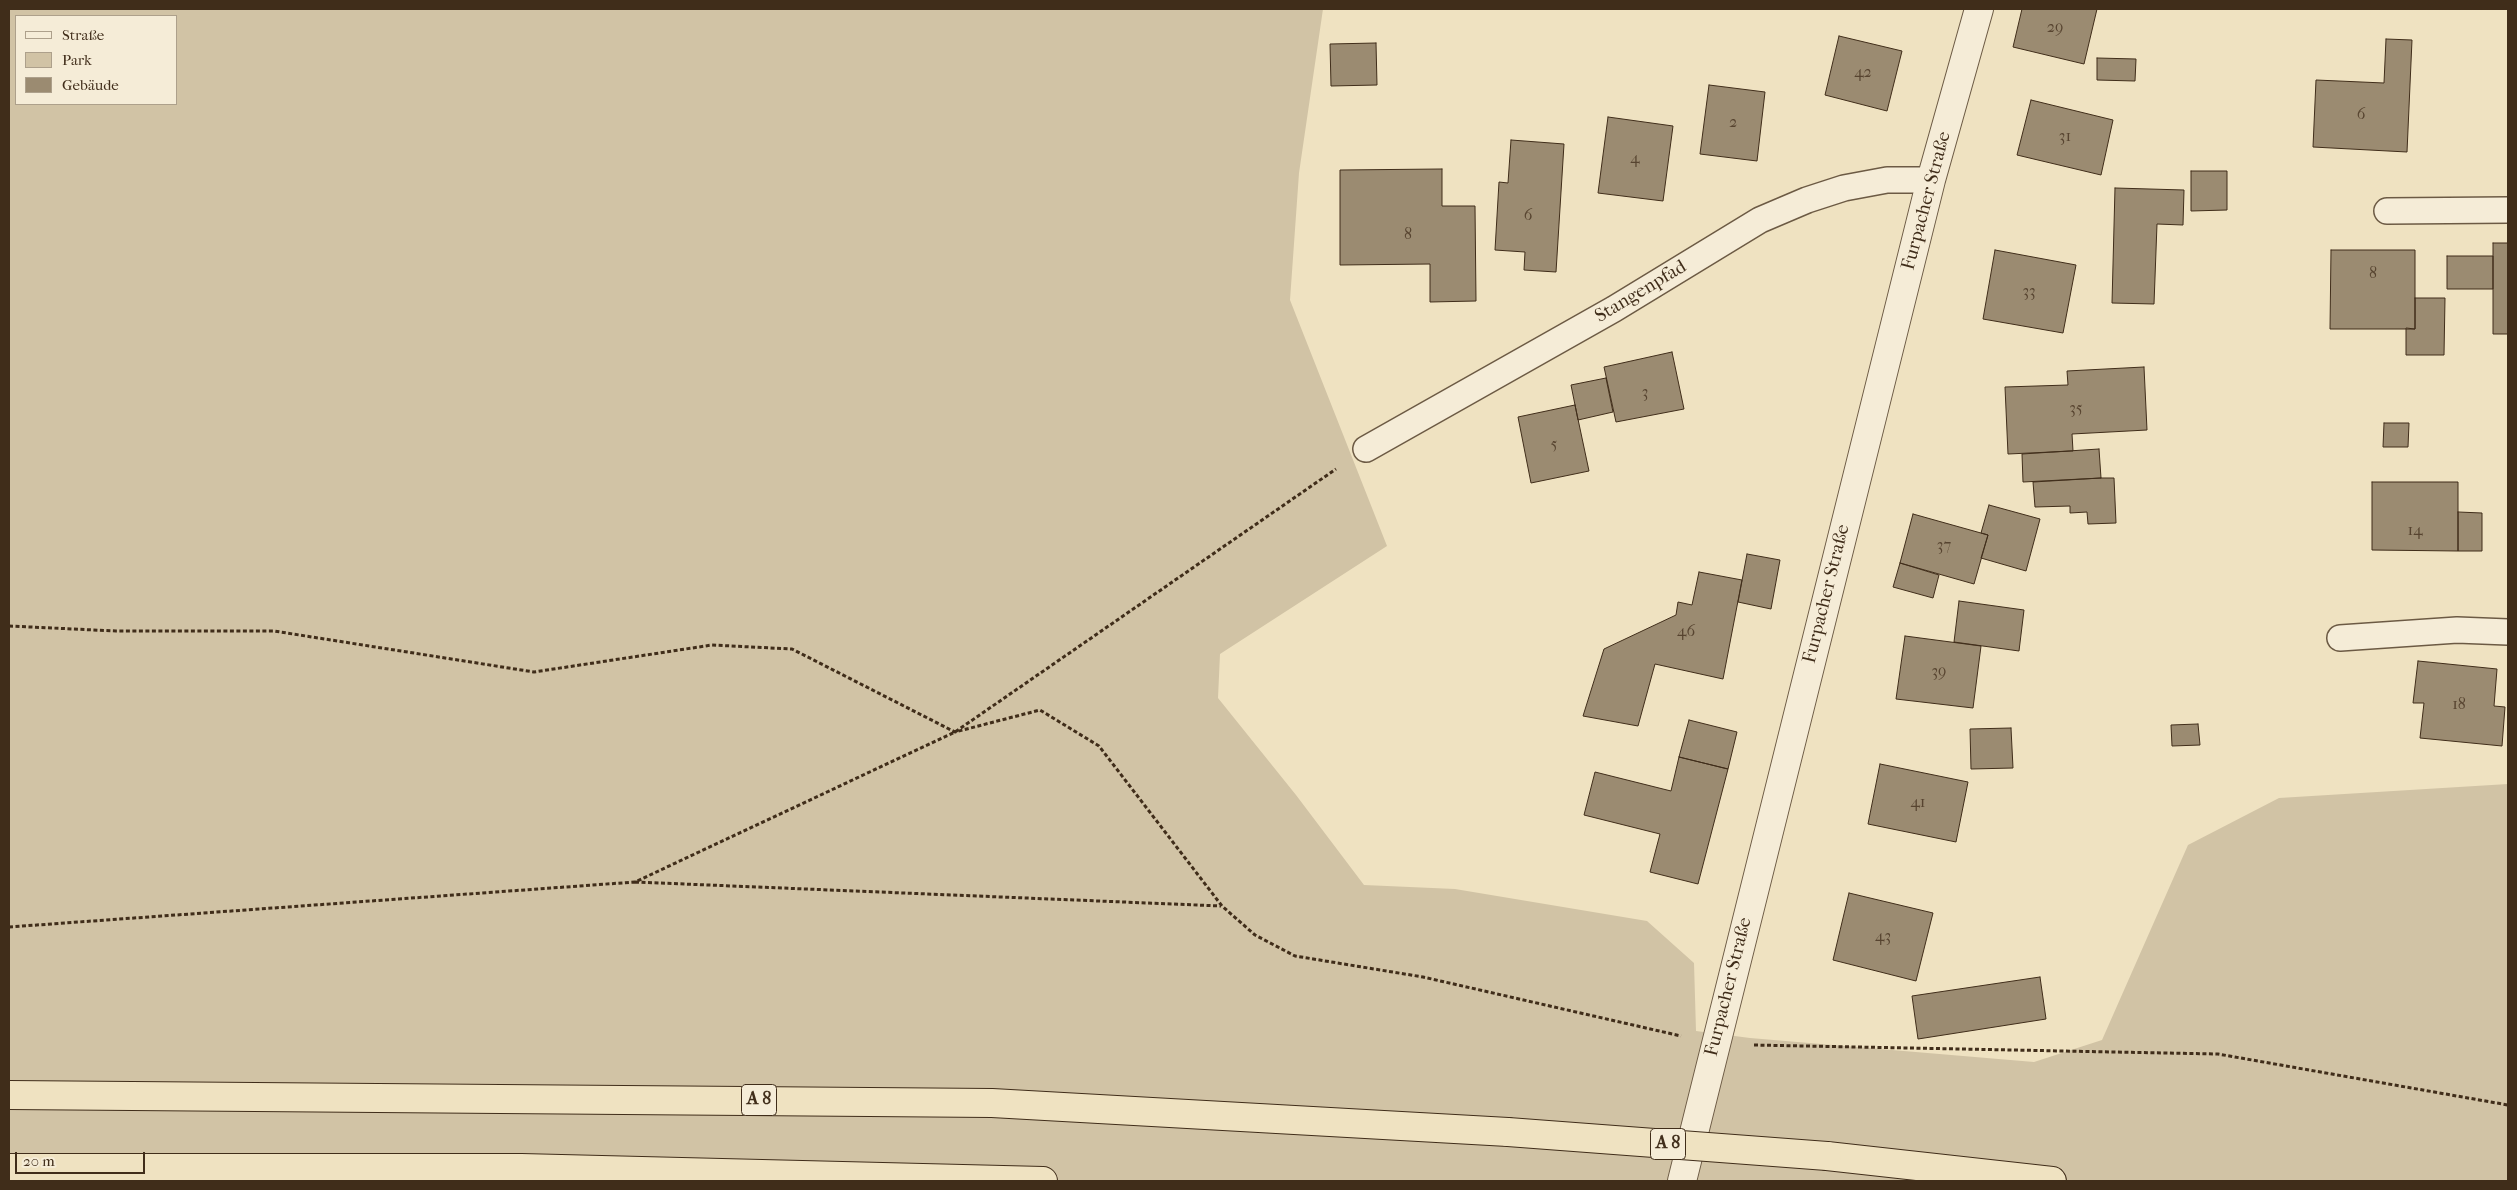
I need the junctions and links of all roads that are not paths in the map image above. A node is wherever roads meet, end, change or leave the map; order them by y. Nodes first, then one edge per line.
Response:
1 (1979, 9) edge
2 (1931, 180) junction
3 (2508, 210) edge
4 (2387, 212) dead end
5 (1366, 449) road end
6 (2508, 632) edge
7 (2340, 638) dead end
8 (9, 1096) edge
9 (9, 1168) edge
10 (1043, 1181) edge
11 (1682, 1181) edge
12 (2052, 1181) edge

1 - 2 street, Furpacher Straße
2 - 5 lane, Stangenpfad
2 - 11 street, Furpacher Straße
3 - 4 lane
6 - 7 lane
8 - 12 highway, A 8, bridge
9 - 10 highway

